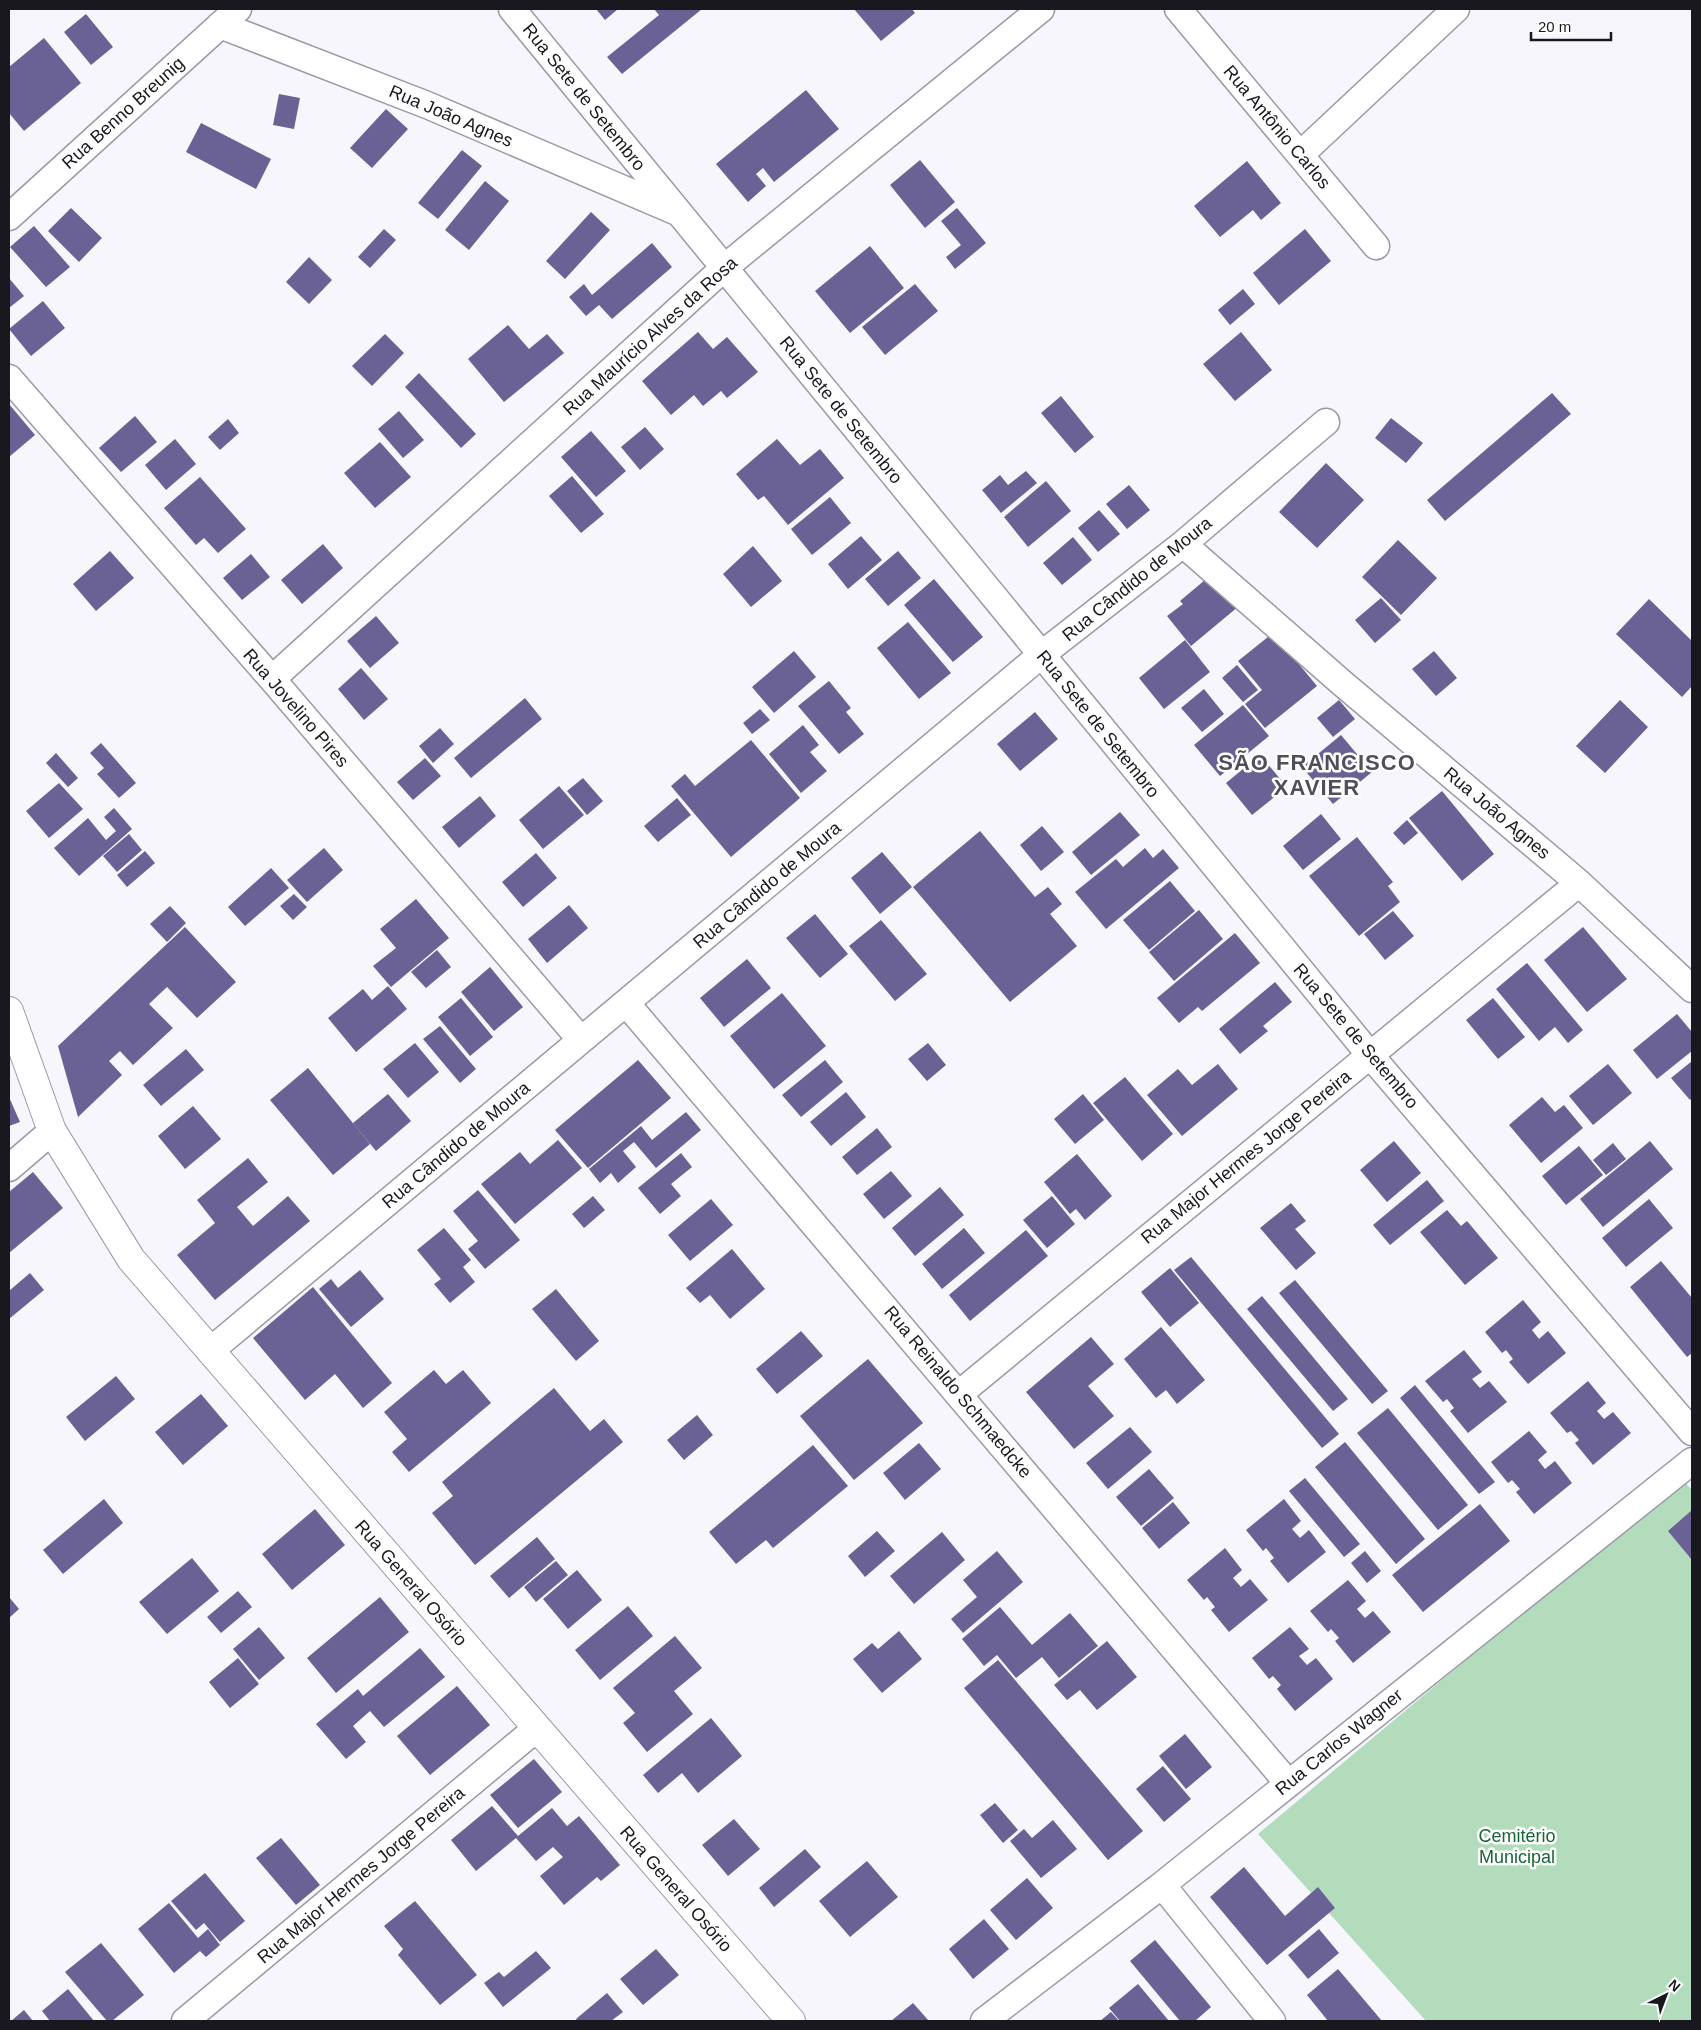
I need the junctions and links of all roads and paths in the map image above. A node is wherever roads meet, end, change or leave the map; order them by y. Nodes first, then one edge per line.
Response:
1 (512, 9) edge
2 (1041, 9) edge
3 (1178, 9) edge
4 (1456, 9) edge
5 (229, 17) edge
6 (1300, 155) junction
7 (680, 213) junction
8 (9, 217) edge
9 (1376, 246) dead end
10 (724, 268) junction
11 (9, 378) edge
12 (1326, 422) dead end
13 (1183, 544) junction
14 (1042, 655) junction
15 (272, 679) junction
16 (1579, 883) junction
17 (1692, 989) edge
18 (626, 1003) junction
19 (9, 1011) edge
20 (581, 1040) junction
21 (1370, 1055) junction
22 (52, 1131) junction
23 (9, 1168) edge
24 (210, 1351) junction
25 (959, 1394) junction
26 (1692, 1432) edge
27 (1692, 1461) edge
28 (537, 1728) junction
29 (1288, 1783) junction
30 (1162, 1885) junction
31 (185, 2021) edge
32 (790, 2021) edge
33 (984, 2021) edge
34 (1272, 2021) edge

1 - 7 street, Rua Sete de Setembro
2 - 10 street, Rua Maurício Alves da Rosa
3 - 6 street, Rua Antônio Carlos
4 - 6 street
5 - 7 street, Rua João Agnes
5 - 8 street, Rua Benno Breunig
6 - 9 street, Rua Antônio Carlos
7 - 10 street, Rua Sete de Setembro
10 - 14 street, Rua Sete de Setembro
10 - 15 street, Rua Maurício Alves da Rosa
11 - 15 street, Rua Jovelino Pires
12 - 13 street, Rua Cândido de Moura
13 - 14 street, Rua Cândido de Moura
13 - 16 street, Rua João Agnes
14 - 18 street, Rua Cândido de Moura
14 - 21 street, Rua Sete de Setembro
15 - 20 street, Rua Jovelino Pires
16 - 17 street, Rua João Agnes
16 - 21 street, Rua Major Hermes Jorge Pereira
18 - 20 street, Rua Cândido de Moura
18 - 25 street, Rua Reinaldo Schmaedcke
19 - 22 main road, Rua General Osório
20 - 24 street, Rua Cândido de Moura
21 - 25 street, Rua Major Hermes Jorge Pereira
21 - 26 street, Rua Sete de Setembro
22 - 23 street
22 - 24 main road, Rua General Osório
24 - 28 main road, Rua General Osório
25 - 29 street, Rua Reinaldo Schmaedcke
27 - 29 street, Rua Carlos Wagner
28 - 31 street, Rua Major Hermes Jorge Pereira
28 - 32 main road, Rua General Osório
29 - 30 street, Rua Carlos Wagner
30 - 33 street, Rua Carlos Wagner
30 - 34 street

